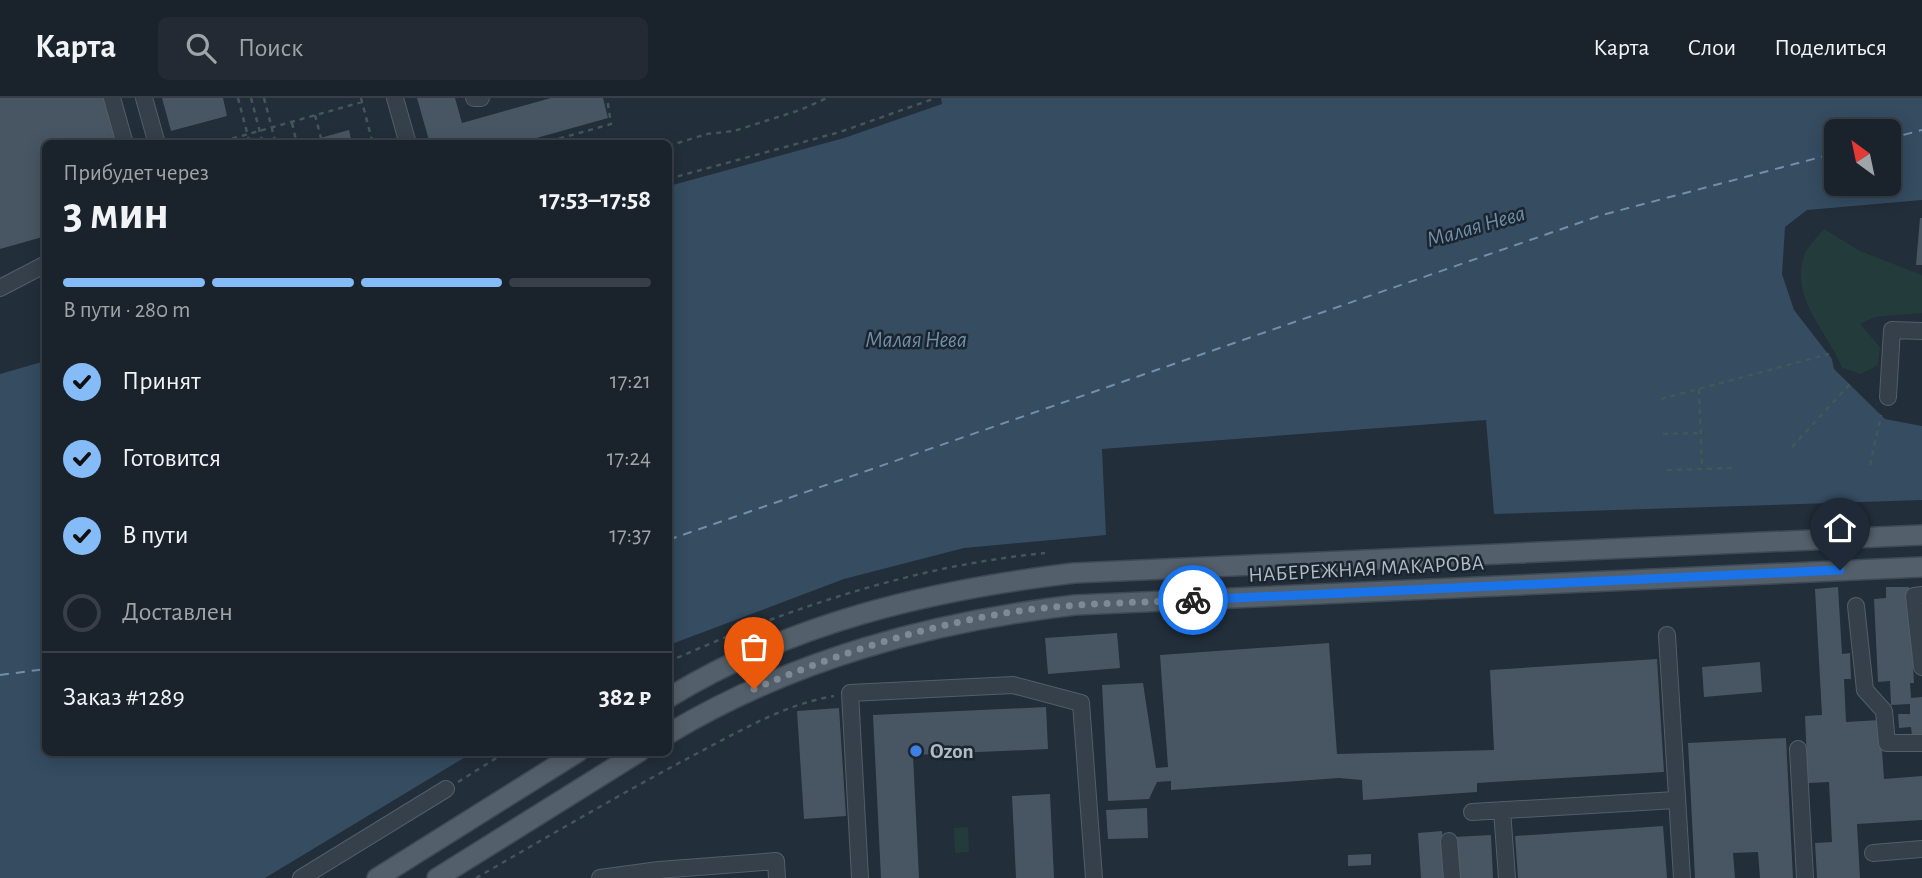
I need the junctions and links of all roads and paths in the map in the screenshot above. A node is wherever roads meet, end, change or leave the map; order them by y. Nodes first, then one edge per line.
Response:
1 (112, 98) edge
2 (144, 98) edge
3 (238, 98) edge
4 (251, 98) edge
5 (264, 98) edge
6 (396, 98) edge
7 (474, 98) edge
8 (481, 98) edge
9 (607, 98) edge
10 (827, 98) edge
11 (933, 99) edge
12 (362, 100) edge
13 (315, 116) junction
14 (291, 122) junction
15 (272, 127) junction
16 (260, 131) junction
17 (247, 134) junction
18 (321, 138) dead end
19 (124, 140) edge
20 (156, 140) edge
21 (232, 140) edge
22 (249, 140) edge
23 (262, 140) edge
24 (275, 140) edge
25 (296, 140) edge
26 (372, 140) edge
27 (407, 140) edge
28 (554, 140) edge
29 (672, 145) edge
30 (672, 178) edge
31 (42, 266) edge
32 (0, 288) edge
33 (1922, 331) edge
34 (1829, 354) dead end
35 (1850, 384) dead end
36 (1699, 389) junction
37 (1888, 397) dead end
38 (1661, 399) dead end
39 (1881, 415) dead end
40 (1701, 433) junction
41 (1663, 434) dead end
42 (1791, 447) dead end
43 (1870, 465) dead end
44 (1733, 468) dead end
45 (1702, 469) junction
46 (1667, 470) dead end
47 (1922, 535) edge
48 (1922, 567) edge
49 (1922, 595) edge
50 (1856, 606) dead end
51 (1667, 635) dead end
52 (1922, 667) edge
53 (850, 693) junction
54 (672, 696) edge
55 (672, 732) edge
56 (1922, 743) edge
57 (1798, 749) dead end
58 (500, 756) edge
59 (572, 756) edge
60 (633, 756) edge
61 (446, 789) joint
62 (1676, 800) junction
63 (1503, 810) junction
64 (1472, 812) dead end
65 (1449, 841) dead end
66 (1922, 849) edge
67 (1873, 853) dead end
68 (301, 878) edge
69 (377, 878) edge
70 (437, 878) edge
71 (477, 878) edge
72 (600, 878) edge
73 (777, 878) edge
74 (860, 878) edge
75 (1094, 878) edge
76 (1452, 878) edge
77 (1507, 878) edge
78 (1682, 878) edge
79 (1805, 878) edge

1 - 19 lane
2 - 20 lane
3 - 17 path
4 - 16 path
5 - 15 path
6 - 27 lane
7 - 8 lane
9 - 28 path
10 - 29 path
11 - 30 path
12 - 13 path
12 - 26 path
13 - 14 path
13 - 18 path
14 - 15 path
14 - 25 path
15 - 16 path
15 - 24 path
16 - 17 path
16 - 23 path
17 - 21 path
17 - 22 path
31 - 32 lane
33 - 37 lane
34 - 36 path
35 - 42 path
36 - 38 path
36 - 40 path
39 - 43 path
40 - 41 path
40 - 45 path
44 - 45 path
45 - 46 path
47 - 54 main road, НАБЕРЕЖНАЯ МАКАРОВА
48 - 55 main road, НАБЕРЕЖНАЯ МАКАРОВА
49 - 52 lane
50 - 56 lane
51 - 62 lane
53 - 71 path
53 - 74 lane
53 - 75 lane
57 - 79 lane
58 - 61 path
59 - 69 main road
60 - 70 main road
61 - 68 lane
62 - 63 lane
62 - 78 lane
63 - 64 lane
63 - 77 lane
65 - 76 lane
66 - 67 lane
72 - 73 lane

